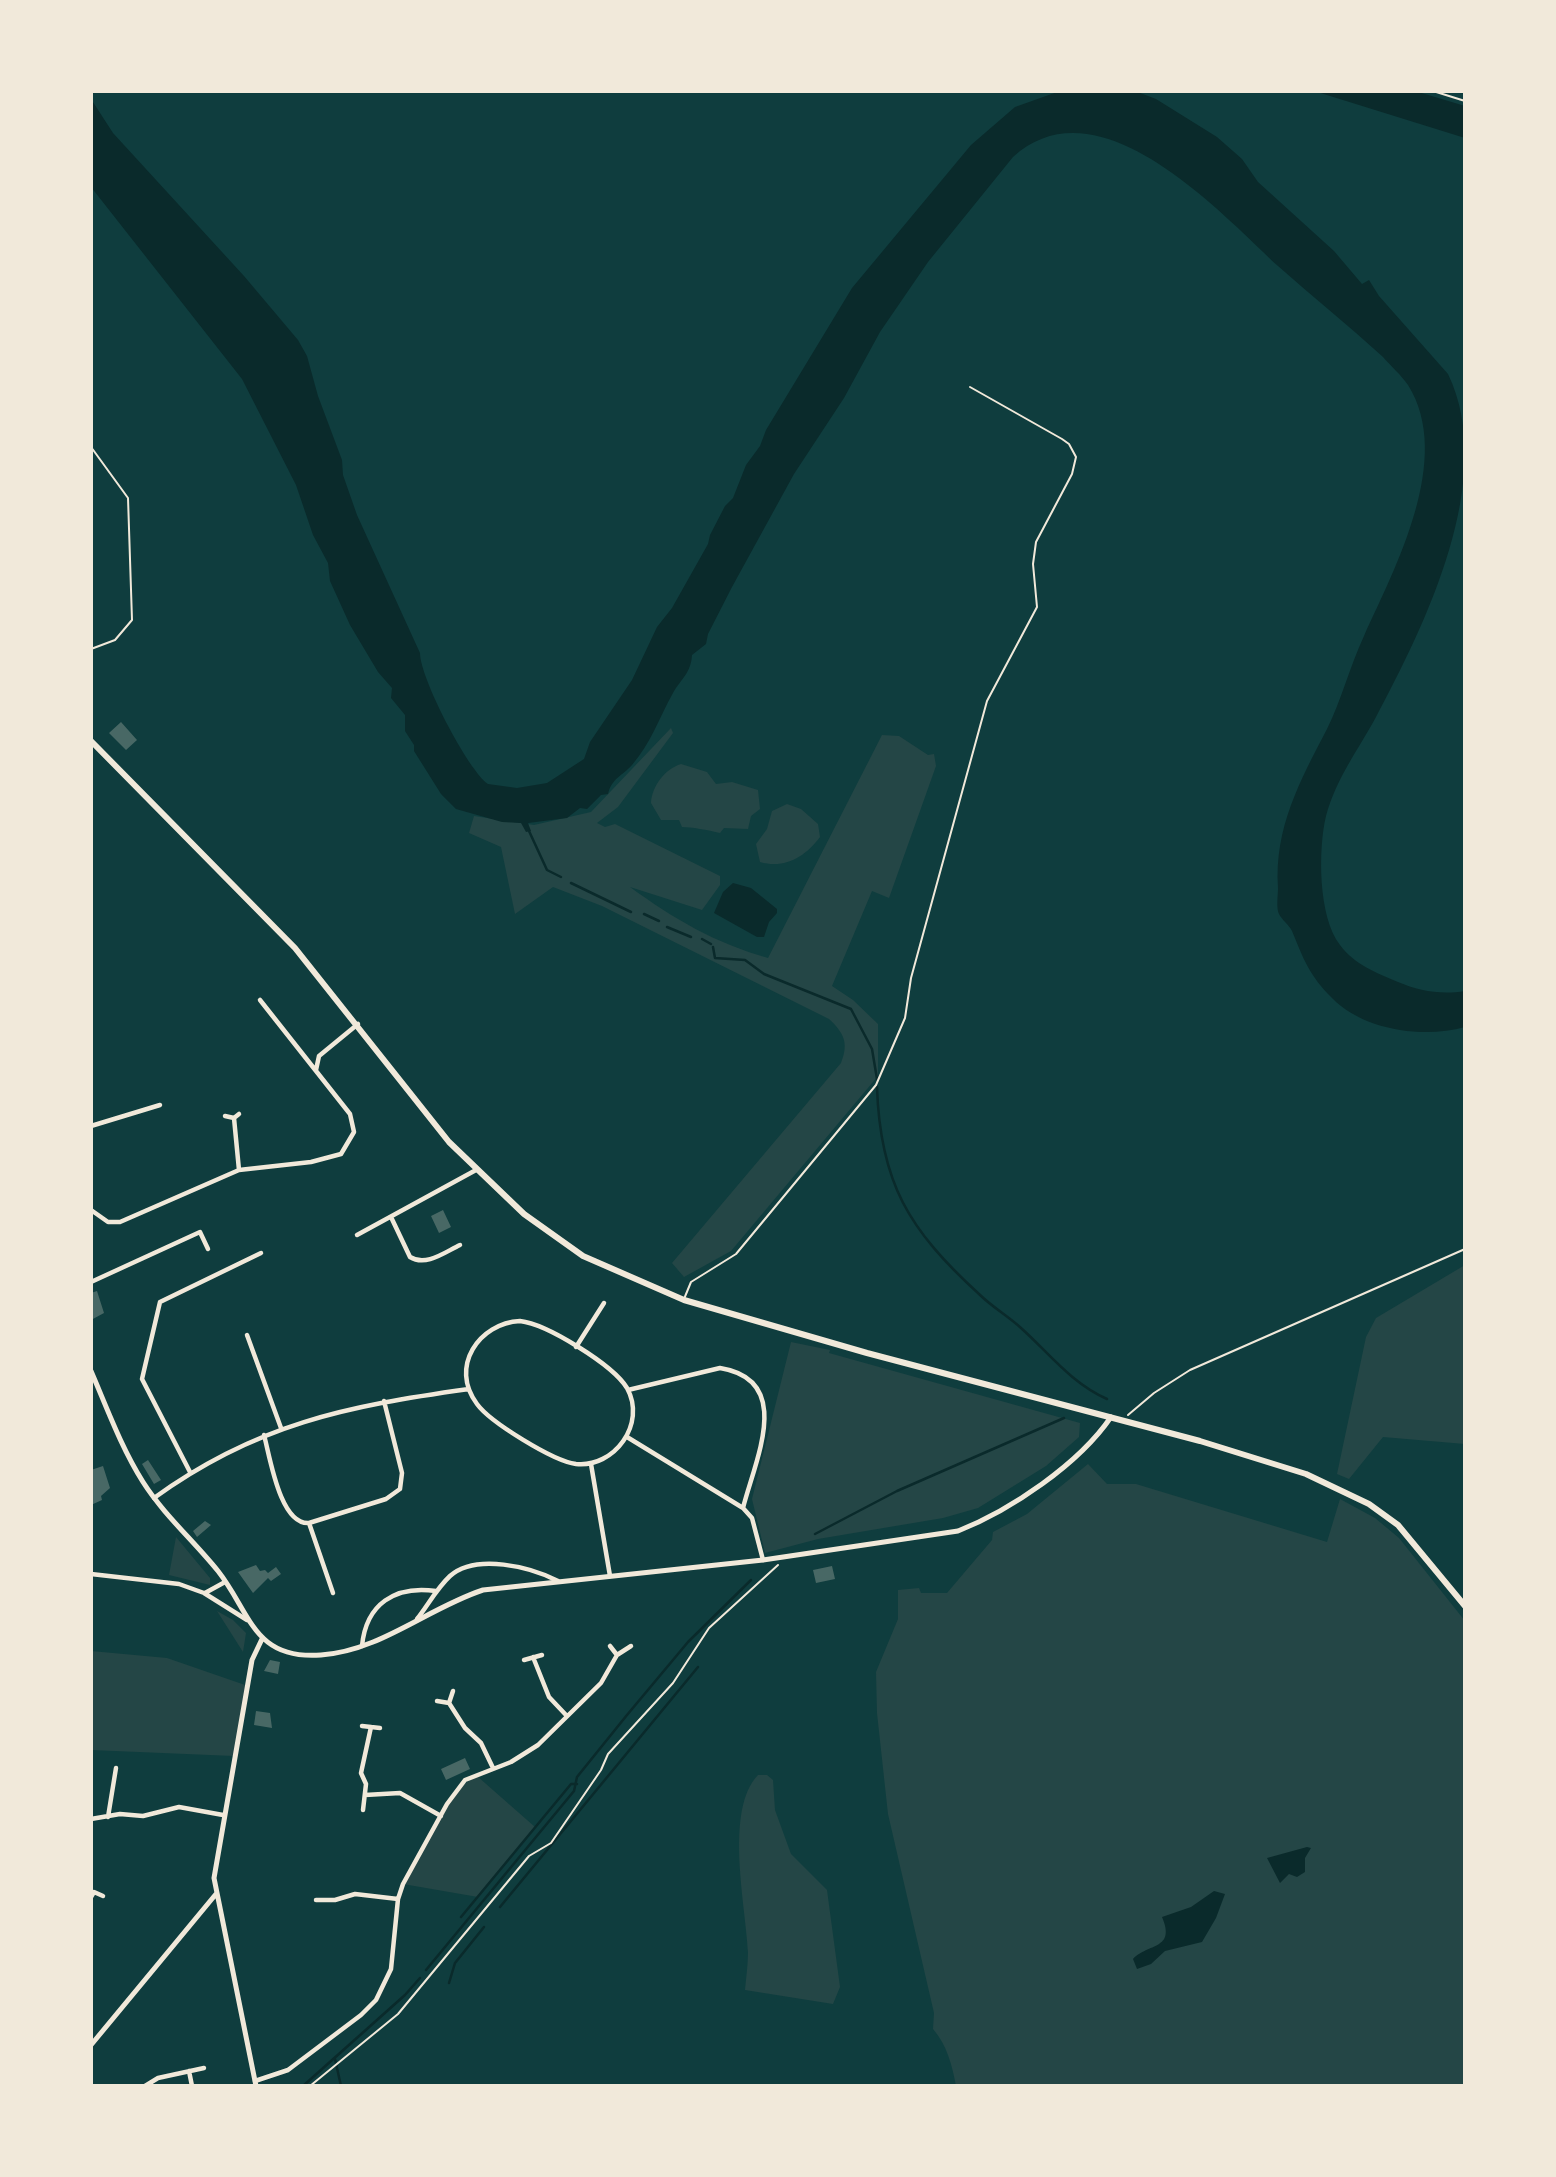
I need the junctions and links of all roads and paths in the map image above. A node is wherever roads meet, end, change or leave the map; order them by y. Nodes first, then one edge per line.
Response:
1 (1433, 91) edge
2 (1465, 101) edge
3 (970, 387) dead end
4 (91, 447) edge
5 (91, 649) edge
6 (91, 741) edge
7 (260, 1000) dead end
8 (358, 1024) junction
9 (316, 1070) junction
10 (160, 1105) dead end
11 (225, 1116) dead end
12 (91, 1126) edge
13 (239, 1170) junction
14 (476, 1170) junction
15 (91, 1210) edge
16 (390, 1217) junction
17 (357, 1235) dead end
18 (460, 1245) dead end
19 (208, 1249) dead end
20 (1465, 1249) edge
21 (261, 1252) dead end
22 (91, 1282) edge
23 (684, 1300) junction
24 (604, 1303) dead end
25 (247, 1335) dead end
26 (576, 1347) junction
27 (91, 1371) edge
28 (469, 1389) junction
29 (628, 1390) junction
30 (384, 1401) junction
31 (1111, 1417) junction
32 (1121, 1420) junction
33 (281, 1428) junction
34 (264, 1435) junction
35 (627, 1437) junction
36 (591, 1464) junction
37 (190, 1472) junction
38 (154, 1498) junction
39 (743, 1508) junction
40 (309, 1523) junction
41 (780, 1558) junction
42 (763, 1560) junction
43 (91, 1574) edge
44 (610, 1576) junction
45 (559, 1581) junction
46 (225, 1582) junction
47 (436, 1591) junction
48 (204, 1593) junction
49 (333, 1593) dead end
50 (1465, 1606) edge
51 (418, 1619) junction
52 (247, 1620) junction
53 (262, 1639) junction
54 (362, 1646) junction
55 (610, 1646) dead end
56 (631, 1646) dead end
57 (542, 1655) dead end
58 (617, 1655) junction
59 (533, 1657) junction
60 (524, 1660) dead end
61 (453, 1691) dead end
62 (437, 1701) dead end
63 (449, 1703) junction
64 (566, 1715) junction
65 (362, 1726) dead end
66 (371, 1727) junction
67 (380, 1728) dead end
68 (116, 1768) dead end
69 (493, 1768) junction
70 (365, 1794) junction
71 (363, 1810) dead end
72 (223, 1815) junction
73 (441, 1816) junction
74 (108, 1817) junction
75 (91, 1819) edge
76 (216, 1894) junction
77 (103, 1896) dead end
78 (91, 1897) edge
79 (398, 1899) junction
80 (316, 1900) dead end
81 (91, 2045) edge
82 (204, 2068) dead end
83 (189, 2071) junction
84 (256, 2083) edge
85 (145, 2086) edge
86 (192, 2086) edge
87 (310, 2086) edge

1 - 2 path
3 - 23 lane
4 - 5 path
6 - 8 main road
7 - 9 street
8 - 9 street
8 - 14 main road
9 - 13 street
10 - 12 street
11 - 13 street
13 - 15 street
14 - 16 street
14 - 23 main road
16 - 17 street
16 - 18 street
19 - 22 street
20 - 32 path
21 - 37 street
23 - 31 main road
24 - 26 street
25 - 33 street
26 - 28 street
26 - 29 street
27 - 38 street
28 - 30 street
28 - 36 street
29 - 35 street
29 - 39 street
30 - 33 street
30 - 40 street
31 - 32 main road
31 - 41 street
32 - 50 main road
33 - 34 street
34 - 37 street
34 - 40 street
35 - 36 street
35 - 39 street
36 - 44 street
37 - 38 street
38 - 46 street
39 - 42 street
40 - 49 street
41 - 42 street
41 - 87 path
42 - 44 street
43 - 48 street
44 - 45 street
45 - 47 street
45 - 51 street
46 - 48 street
46 - 52 street
47 - 51 street
47 - 54 street
48 - 52 street
51 - 54 street
52 - 53 street
53 - 54 street
53 - 72 street
55 - 58 street
56 - 58 street
57 - 59 street
58 - 64 street
59 - 60 street
59 - 64 street
61 - 63 street
62 - 63 street
63 - 69 street
64 - 69 street
65 - 66 street
66 - 67 street
66 - 70 street
68 - 74 street
69 - 73 street
70 - 71 street
70 - 73 street
72 - 74 street
72 - 76 street
73 - 79 street
74 - 75 street
76 - 81 street
76 - 84 street
77 - 78 street
79 - 80 street
79 - 84 street
82 - 83 street
83 - 85 street
83 - 86 street

